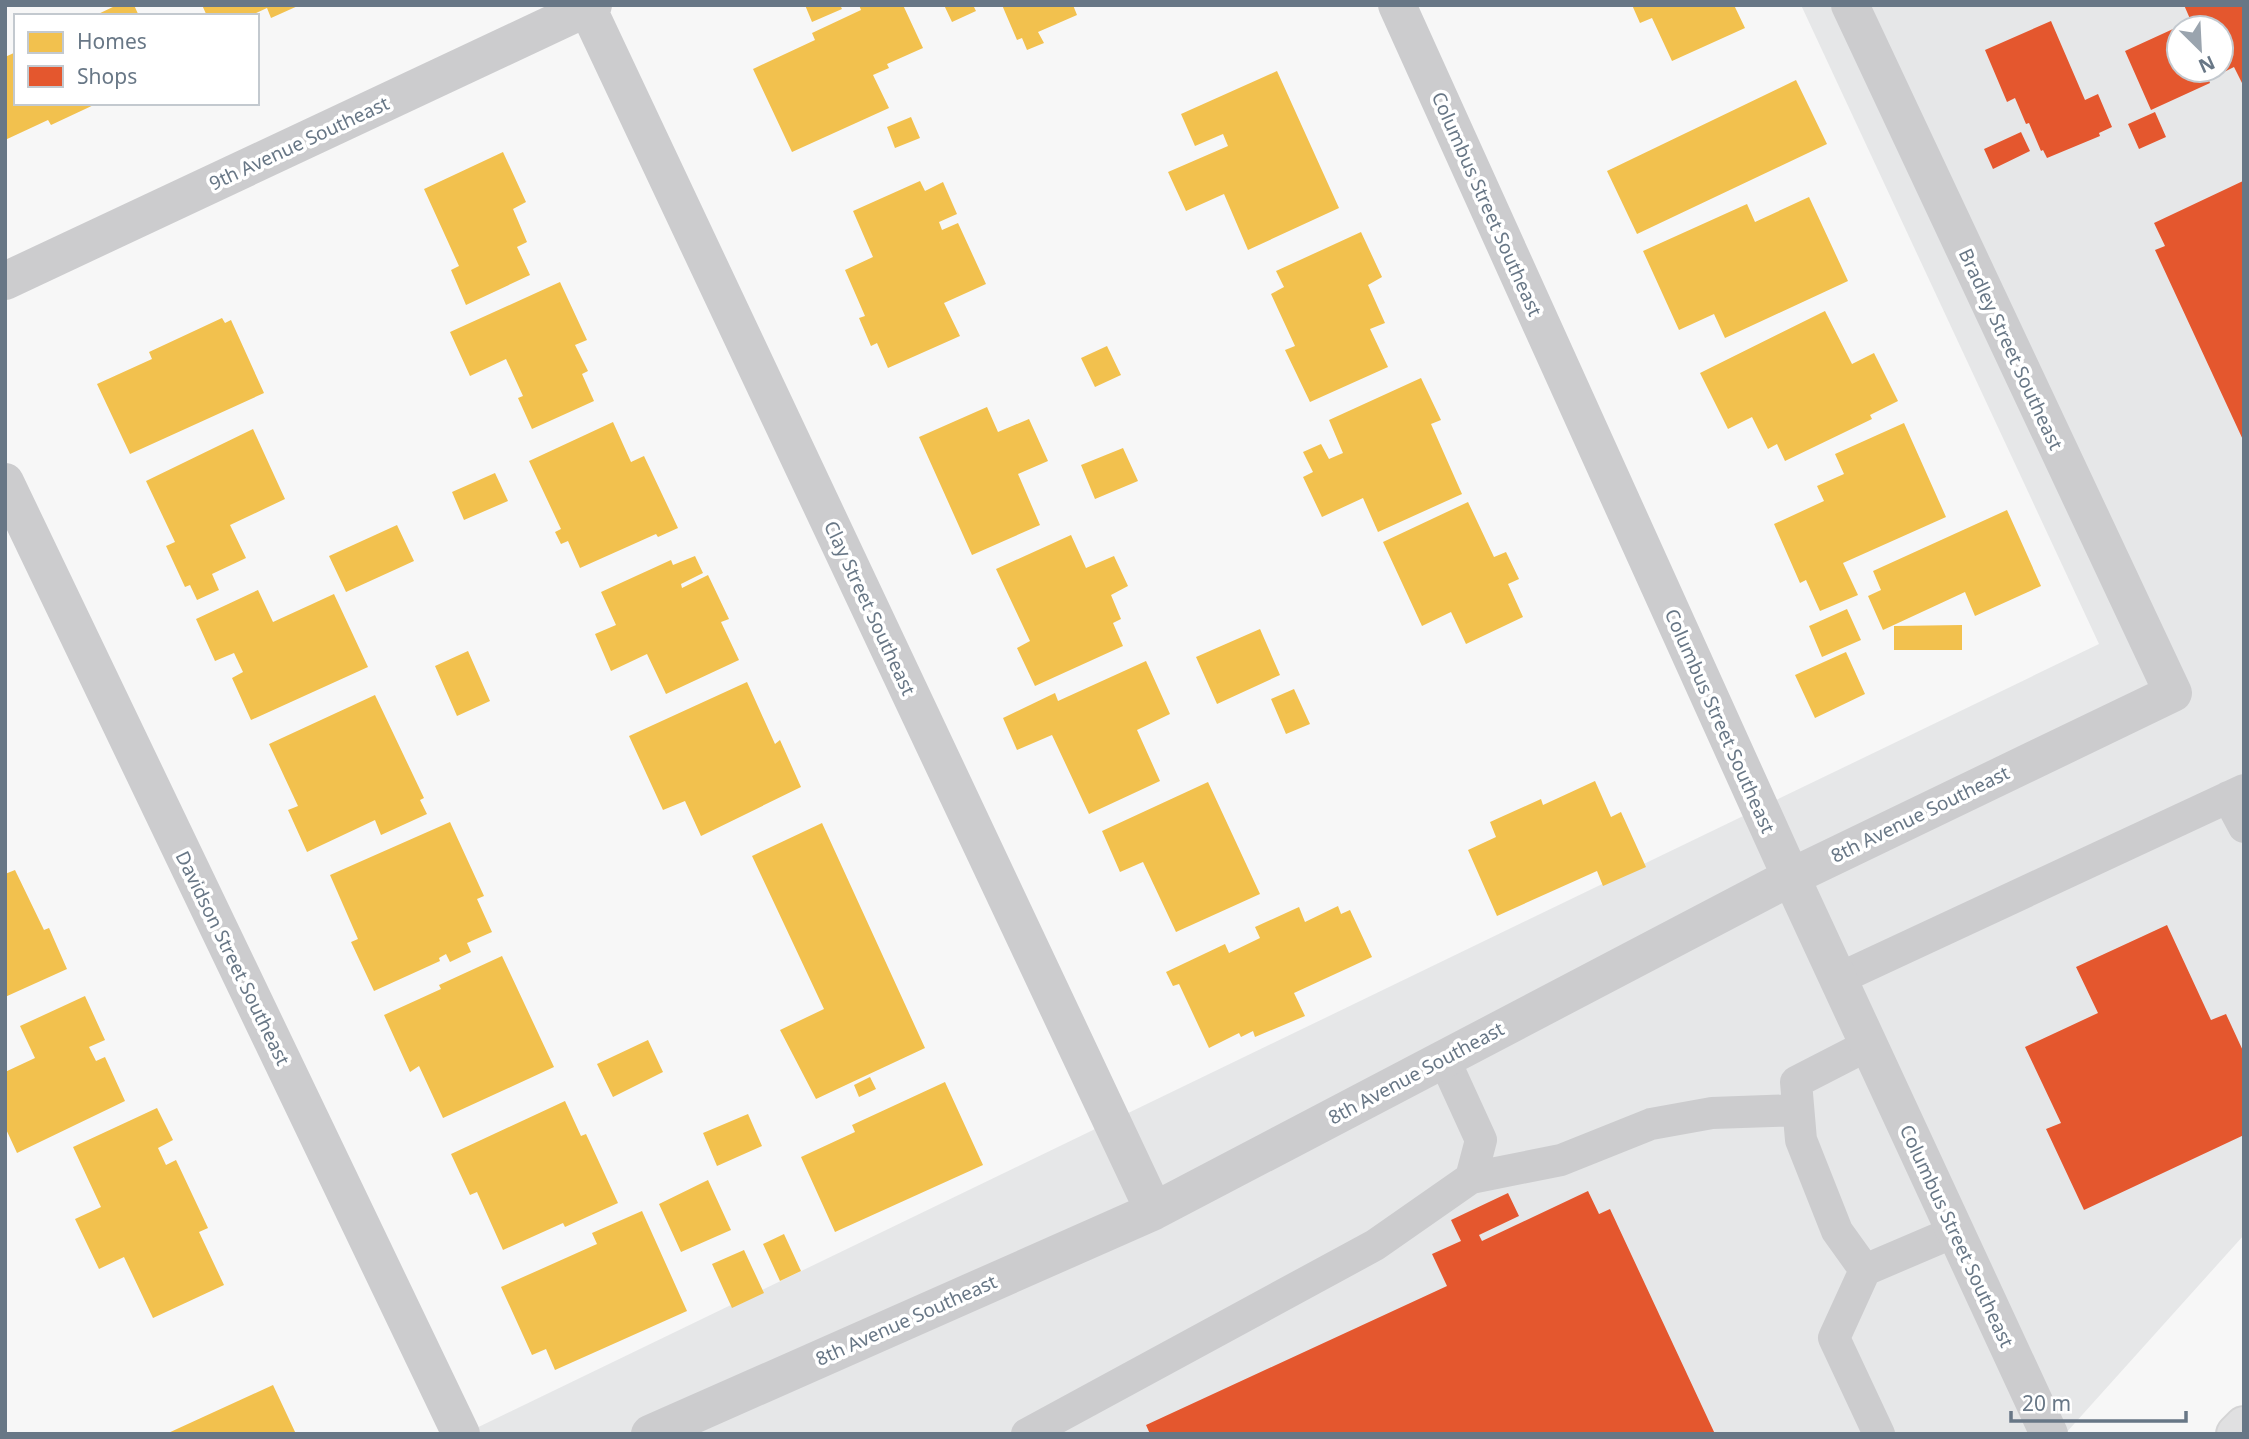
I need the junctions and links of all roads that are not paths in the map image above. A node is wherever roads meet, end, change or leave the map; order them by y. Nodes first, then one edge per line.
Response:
1 (1397, 5) edge
2 (1850, 5) edge
3 (589, 6) edge
4 (5, 281) edge
5 (5, 482) edge
6 (2173, 693) joint
7 (2236, 794) edge
8 (2244, 827) edge
9 (1791, 877) junction
10 (1838, 979) junction
11 (1868, 1045) junction
12 (1444, 1059) junction
13 (1798, 1110) junction
14 (1471, 1178) junction
15 (1154, 1211) junction
16 (1954, 1232) junction
17 (1865, 1270) junction
18 (2244, 1426) edge
19 (461, 1434) edge
20 (650, 1434) edge
21 (1027, 1434) edge
22 (1879, 1434) edge
23 (2049, 1434) edge
24 (2236, 1434) edge

1 - 9 street, Columbus Street Southeast
2 - 6 street, Bradley Street Southeast
3 - 4 street, 9th Avenue Southeast
3 - 15 street, Clay Street Southeast
5 - 19 street, Davidson Street Southeast
6 - 9 street, 8th Avenue Southeast
7 - 8 lane
7 - 10 lane
9 - 10 street, Columbus Street Southeast
9 - 12 street, 8th Avenue Southeast
10 - 11 street, Columbus Street Southeast
11 - 13 lane
11 - 16 street, Columbus Street Southeast
12 - 14 lane
12 - 15 street, 8th Avenue Southeast
13 - 14 lane
13 - 17 lane
14 - 21 lane
15 - 20 street, 8th Avenue Southeast
16 - 17 lane
16 - 23 street, Columbus Street Southeast
17 - 22 lane
18 - 24 highway

